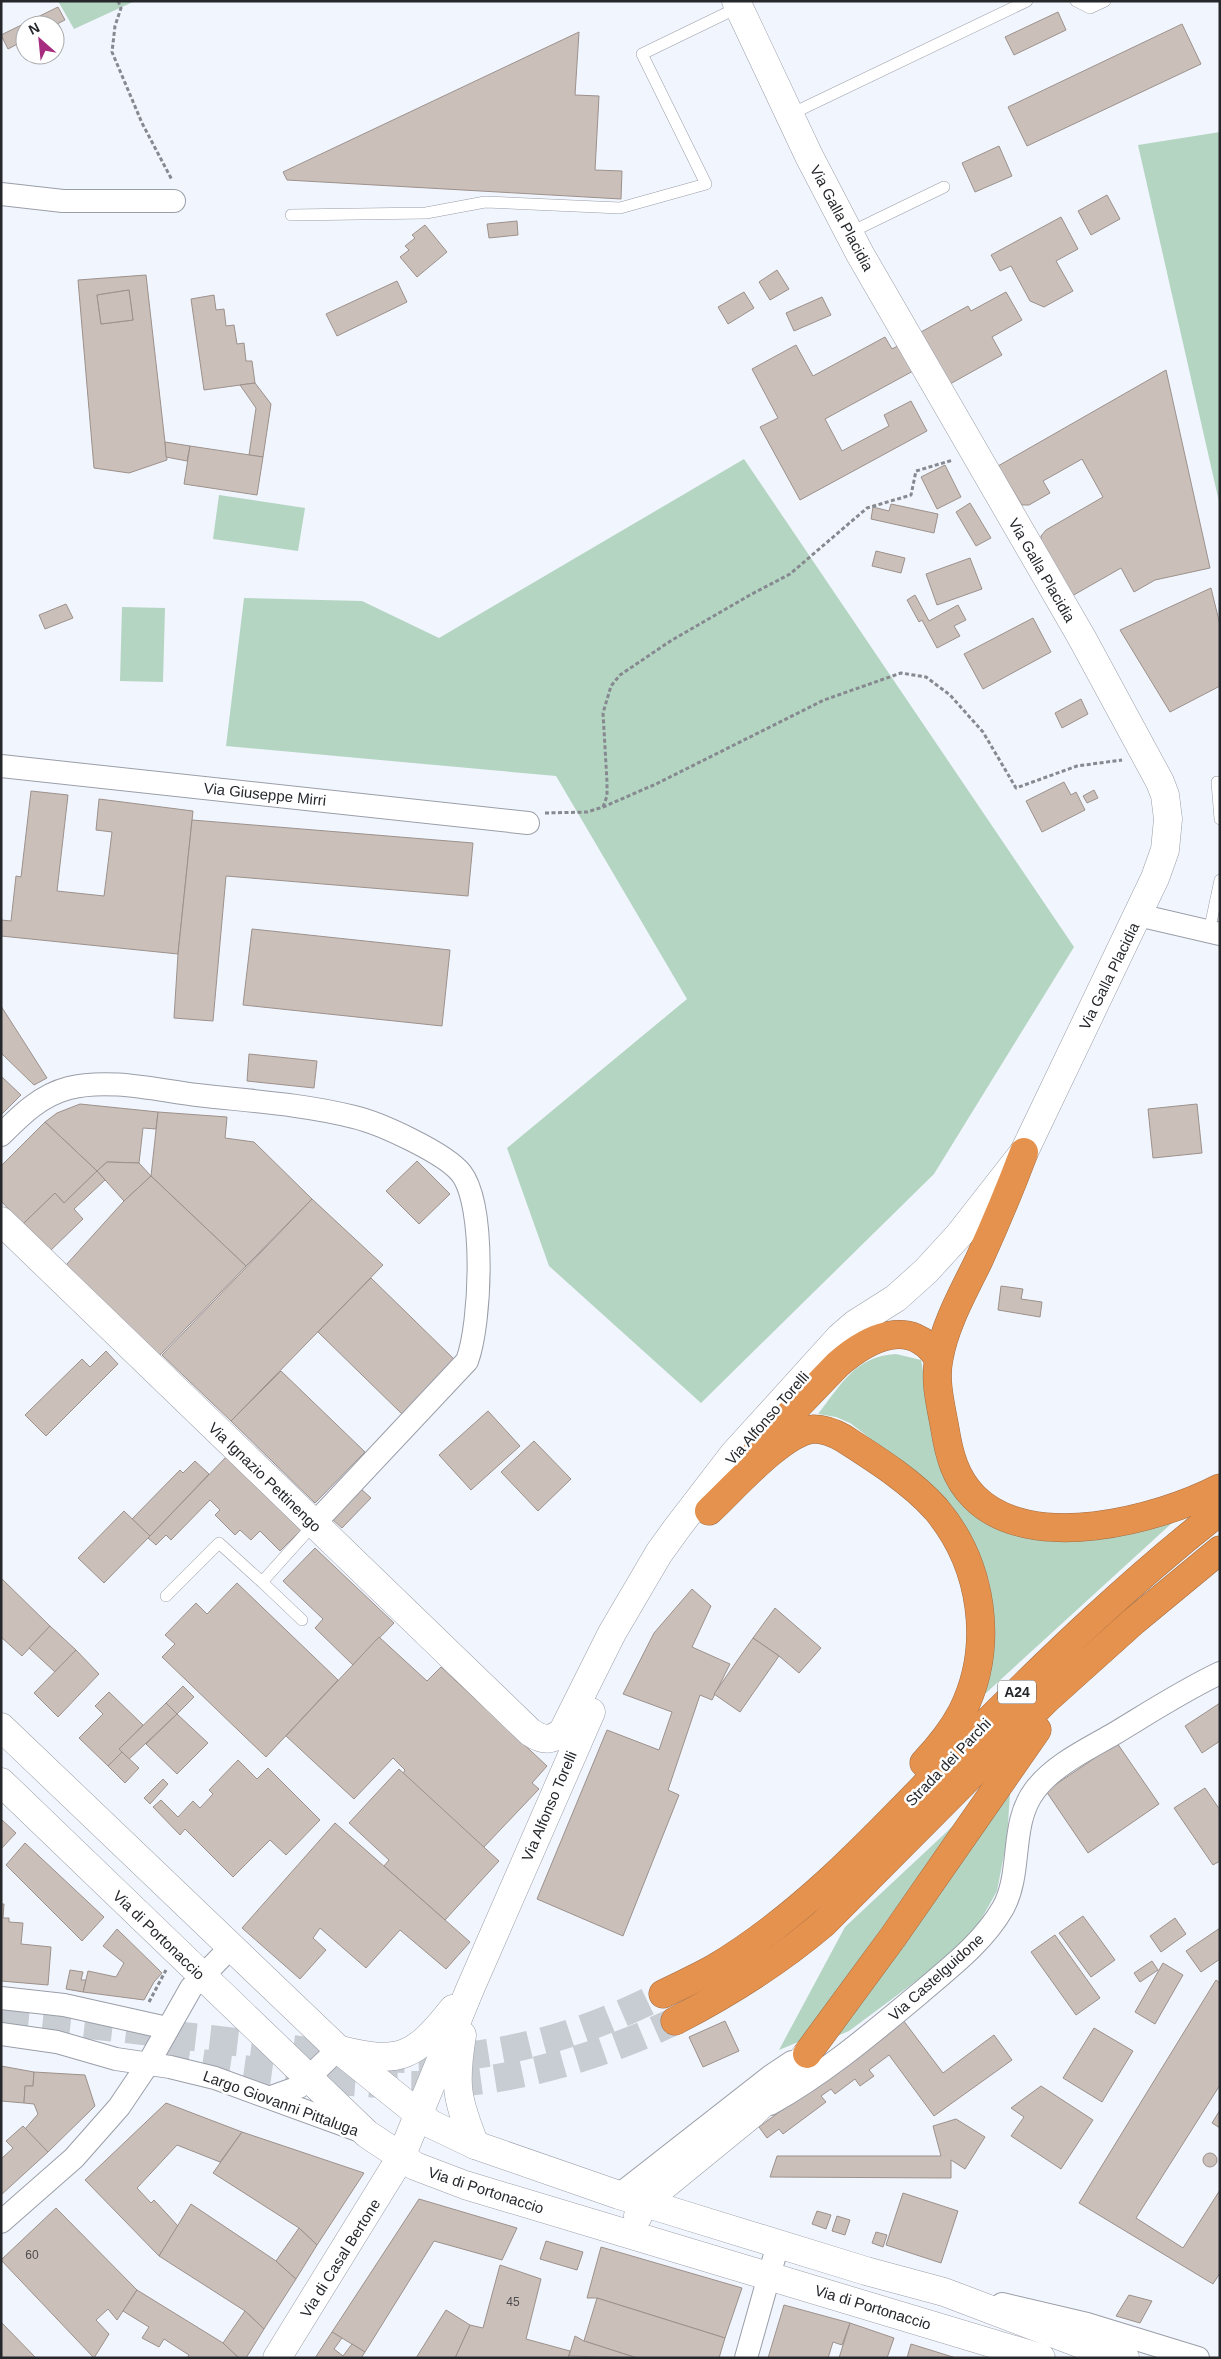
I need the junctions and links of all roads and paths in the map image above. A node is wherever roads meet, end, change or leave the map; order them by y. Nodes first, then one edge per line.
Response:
1 (118, 1) edge
2 (1027, 1) edge
3 (1076, 1) edge
4 (1105, 1) edge
5 (737, 4) edge
6 (789, 115) junction
7 (944, 187) dead end
8 (1, 194) edge
9 (174, 201) joint
10 (291, 215) dead end
11 (849, 233) junction
12 (973, 451) junction
13 (1147, 756) junction
14 (1, 766) edge
15 (1217, 782) dead end
16 (603, 807) junction
17 (1220, 819) edge
18 (528, 823) joint
19 (1220, 880) edge
20 (1138, 915) junction
21 (1214, 933) edge
22 (1, 1135) edge
23 (1024, 1152) junction
24 (1, 1221) edge
25 (938, 1358) junction
26 (1220, 1488) edge
27 (709, 1511) junction
28 (1220, 1512) edge
29 (314, 1524) junction
30 (1220, 1550) edge
31 (262, 1582) junction
32 (166, 1596) dead end
33 (302, 1620) dead end
34 (1220, 1673) edge
35 (1068, 1680) junction
36 (1, 1727) edge
37 (564, 1729) joint
38 (530, 1732) junction
39 (1, 1782) edge
40 (554, 1795) junction
41 (824, 1884) junction
42 (232, 1946) junction
43 (162, 1964) dead end
44 (201, 1976) junction
45 (470, 1989) junction
46 (662, 1994) tunnel mouth
47 (1, 1998) edge
48 (149, 2003) dead end
49 (675, 2021) tunnel mouth
50 (167, 2028) junction
51 (1, 2034) edge
52 (862, 2042) junction
53 (338, 2049) junction
54 (807, 2054) junction
55 (148, 2064) junction
56 (309, 2078) junction
57 (271, 2097) junction
58 (752, 2114) junction
59 (418, 2116) junction
60 (367, 2134) junction
61 (475, 2145) junction
62 (401, 2157) junction
63 (631, 2199) junction
64 (1, 2222) edge
65 (630, 2236) junction
66 (778, 2244) junction
67 (769, 2275) junction
68 (944, 2292) junction
69 (277, 2358) edge
70 (746, 2358) edge
71 (1041, 2358) edge
72 (1125, 2358) edge
73 (1198, 2358) edge

1 - 9 path
2 - 6 lane
3 - 4 lane
5 - 6 main road, Via Galla Placidia
5 - 10 lane
6 - 11 main road, Via Galla Placidia
7 - 11 lane
8 - 9 street
11 - 12 main road, Via Galla Placidia
12 - 13 main road, Via Galla Placidia
12 - 16 path
13 - 16 path
13 - 20 main road, Via Galla Placidia
14 - 18 street, Via Giuseppe Mirri
15 - 17 lane
16 - 18 path
19 - 21 lane
20 - 21 street
20 - 23 main road, Via Galla Placidia
22 - 29 street
23 - 25 highway
23 - 37 main road, Via Alfonso Torelli
24 - 29 main road, Via Ignazio Pettinengo
25 - 26 highway
25 - 27 highway
27 - 40 main road, Via Alfonso Torelli
27 - 41 highway
28 - 41 highway, Strada dei Parchi / A24
29 - 31 lane
29 - 38 main road, Via Ignazio Pettinengo
30 - 35 highway, Strada dei Parchi / A24
31 - 32 lane
31 - 33 lane
34 - 52 street, Via Castelguidone
35 - 49 highway, Strada dei Parchi / A24
35 - 54 highway
36 - 42 main road
37 - 38 main road, Via Ignazio Pettinengo
38 - 40 main road, Via Ignazio Pettinengo
39 - 44 main road, Via di Portonaccio
40 - 45 main road, Via Alfonso Torelli
41 - 46 highway, Strada dei Parchi / A24
42 - 44 street
42 - 53 main road
43 - 48 path
44 - 50 street
44 - 56 main road, Via di Portonaccio
45 - 53 main road
45 - 59 main road, Via Alfonso Torelli
45 - 61 main road
47 - 50 street
50 - 55 street
51 - 55 street, Largo Giovanni Pittaluga
52 - 54 street
52 - 58 street, Via Castelguidone
53 - 56 street
53 - 59 main road
54 - 58 main road
54 - 63 street
55 - 57 street, Largo Giovanni Pittaluga
55 - 64 street
56 - 57 street
56 - 60 main road, Via di Portonaccio
57 - 60 street, Largo Giovanni Pittaluga
58 - 63 main road
59 - 61 main road
59 - 62 main road, Via di Casal Bertone
60 - 62 main road, Via di Portonaccio
61 - 63 main road
62 - 65 main road, Via di Portonaccio
62 - 69 main road, Via di Casal Bertone
63 - 65 main road
63 - 66 main road
65 - 67 main road, Via di Portonaccio
66 - 67 street
66 - 68 main road
67 - 70 street
67 - 71 main road, Via di Portonaccio
68 - 72 main road
68 - 73 street

